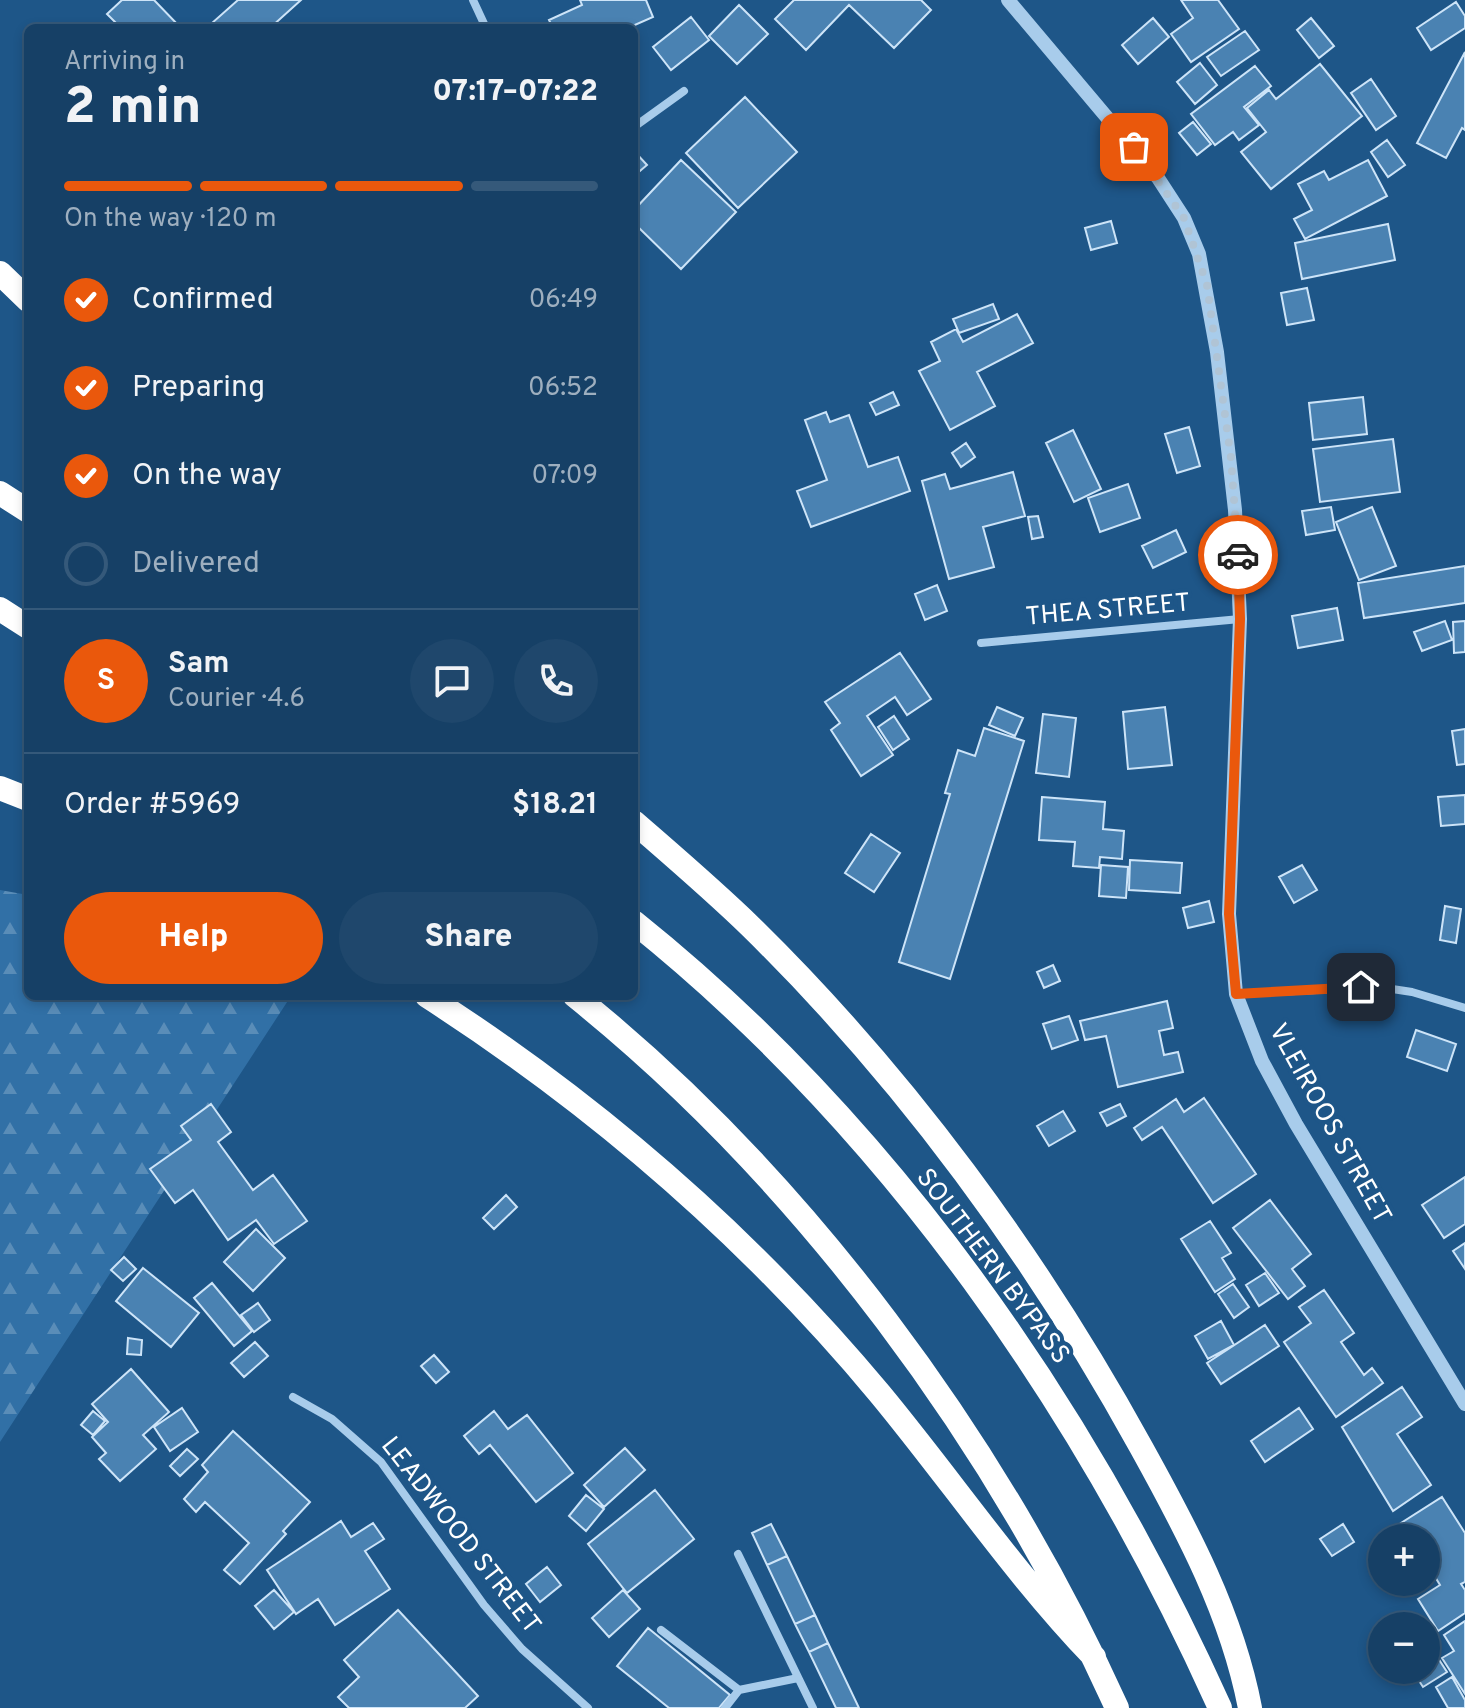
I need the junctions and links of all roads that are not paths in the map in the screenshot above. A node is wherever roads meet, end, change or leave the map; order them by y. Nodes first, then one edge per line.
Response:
1 (473, 0) edge
2 (1008, 0) edge
3 (484, 24) edge
4 (684, 91) dead end
5 (638, 124) edge
6 (0, 273) edge
7 (24, 296) edge
8 (0, 493) edge
9 (24, 508) edge
10 (0, 609) edge
11 (1240, 619) junction
12 (24, 624) edge
13 (981, 643) dead end
14 (0, 788) edge
15 (24, 797) edge
16 (638, 826) edge
17 (638, 926) edge
18 (1236, 994) junction
19 (433, 1000) edge
20 (580, 1000) edge
21 (1465, 1008) edge
22 (293, 1397) dead end
23 (1465, 1404) edge
24 (738, 1554) dead end
25 (661, 1630) dead end
26 (1094, 1657) junction
27 (798, 1678) junction
28 (739, 1690) junction
29 (588, 1708) edge
30 (725, 1708) edge
31 (813, 1708) edge
32 (1117, 1708) edge
33 (1220, 1708) edge
34 (1250, 1708) edge

1 - 3 street
2 - 11 street, VLEIROOS STREET
4 - 5 street
6 - 7 highway
8 - 9 highway
10 - 12 highway
11 - 13 street, THEA STREET
11 - 18 street, VLEIROOS STREET
14 - 15 highway
16 - 34 highway
17 - 33 highway, SOUTHERN BYPASS
18 - 21 street
18 - 23 street, VLEIROOS STREET
19 - 26 highway
20 - 26 highway
22 - 29 street, LEADWOOD STREET
24 - 27 street
25 - 28 street
26 - 32 highway
27 - 28 street
27 - 31 street
28 - 30 street

